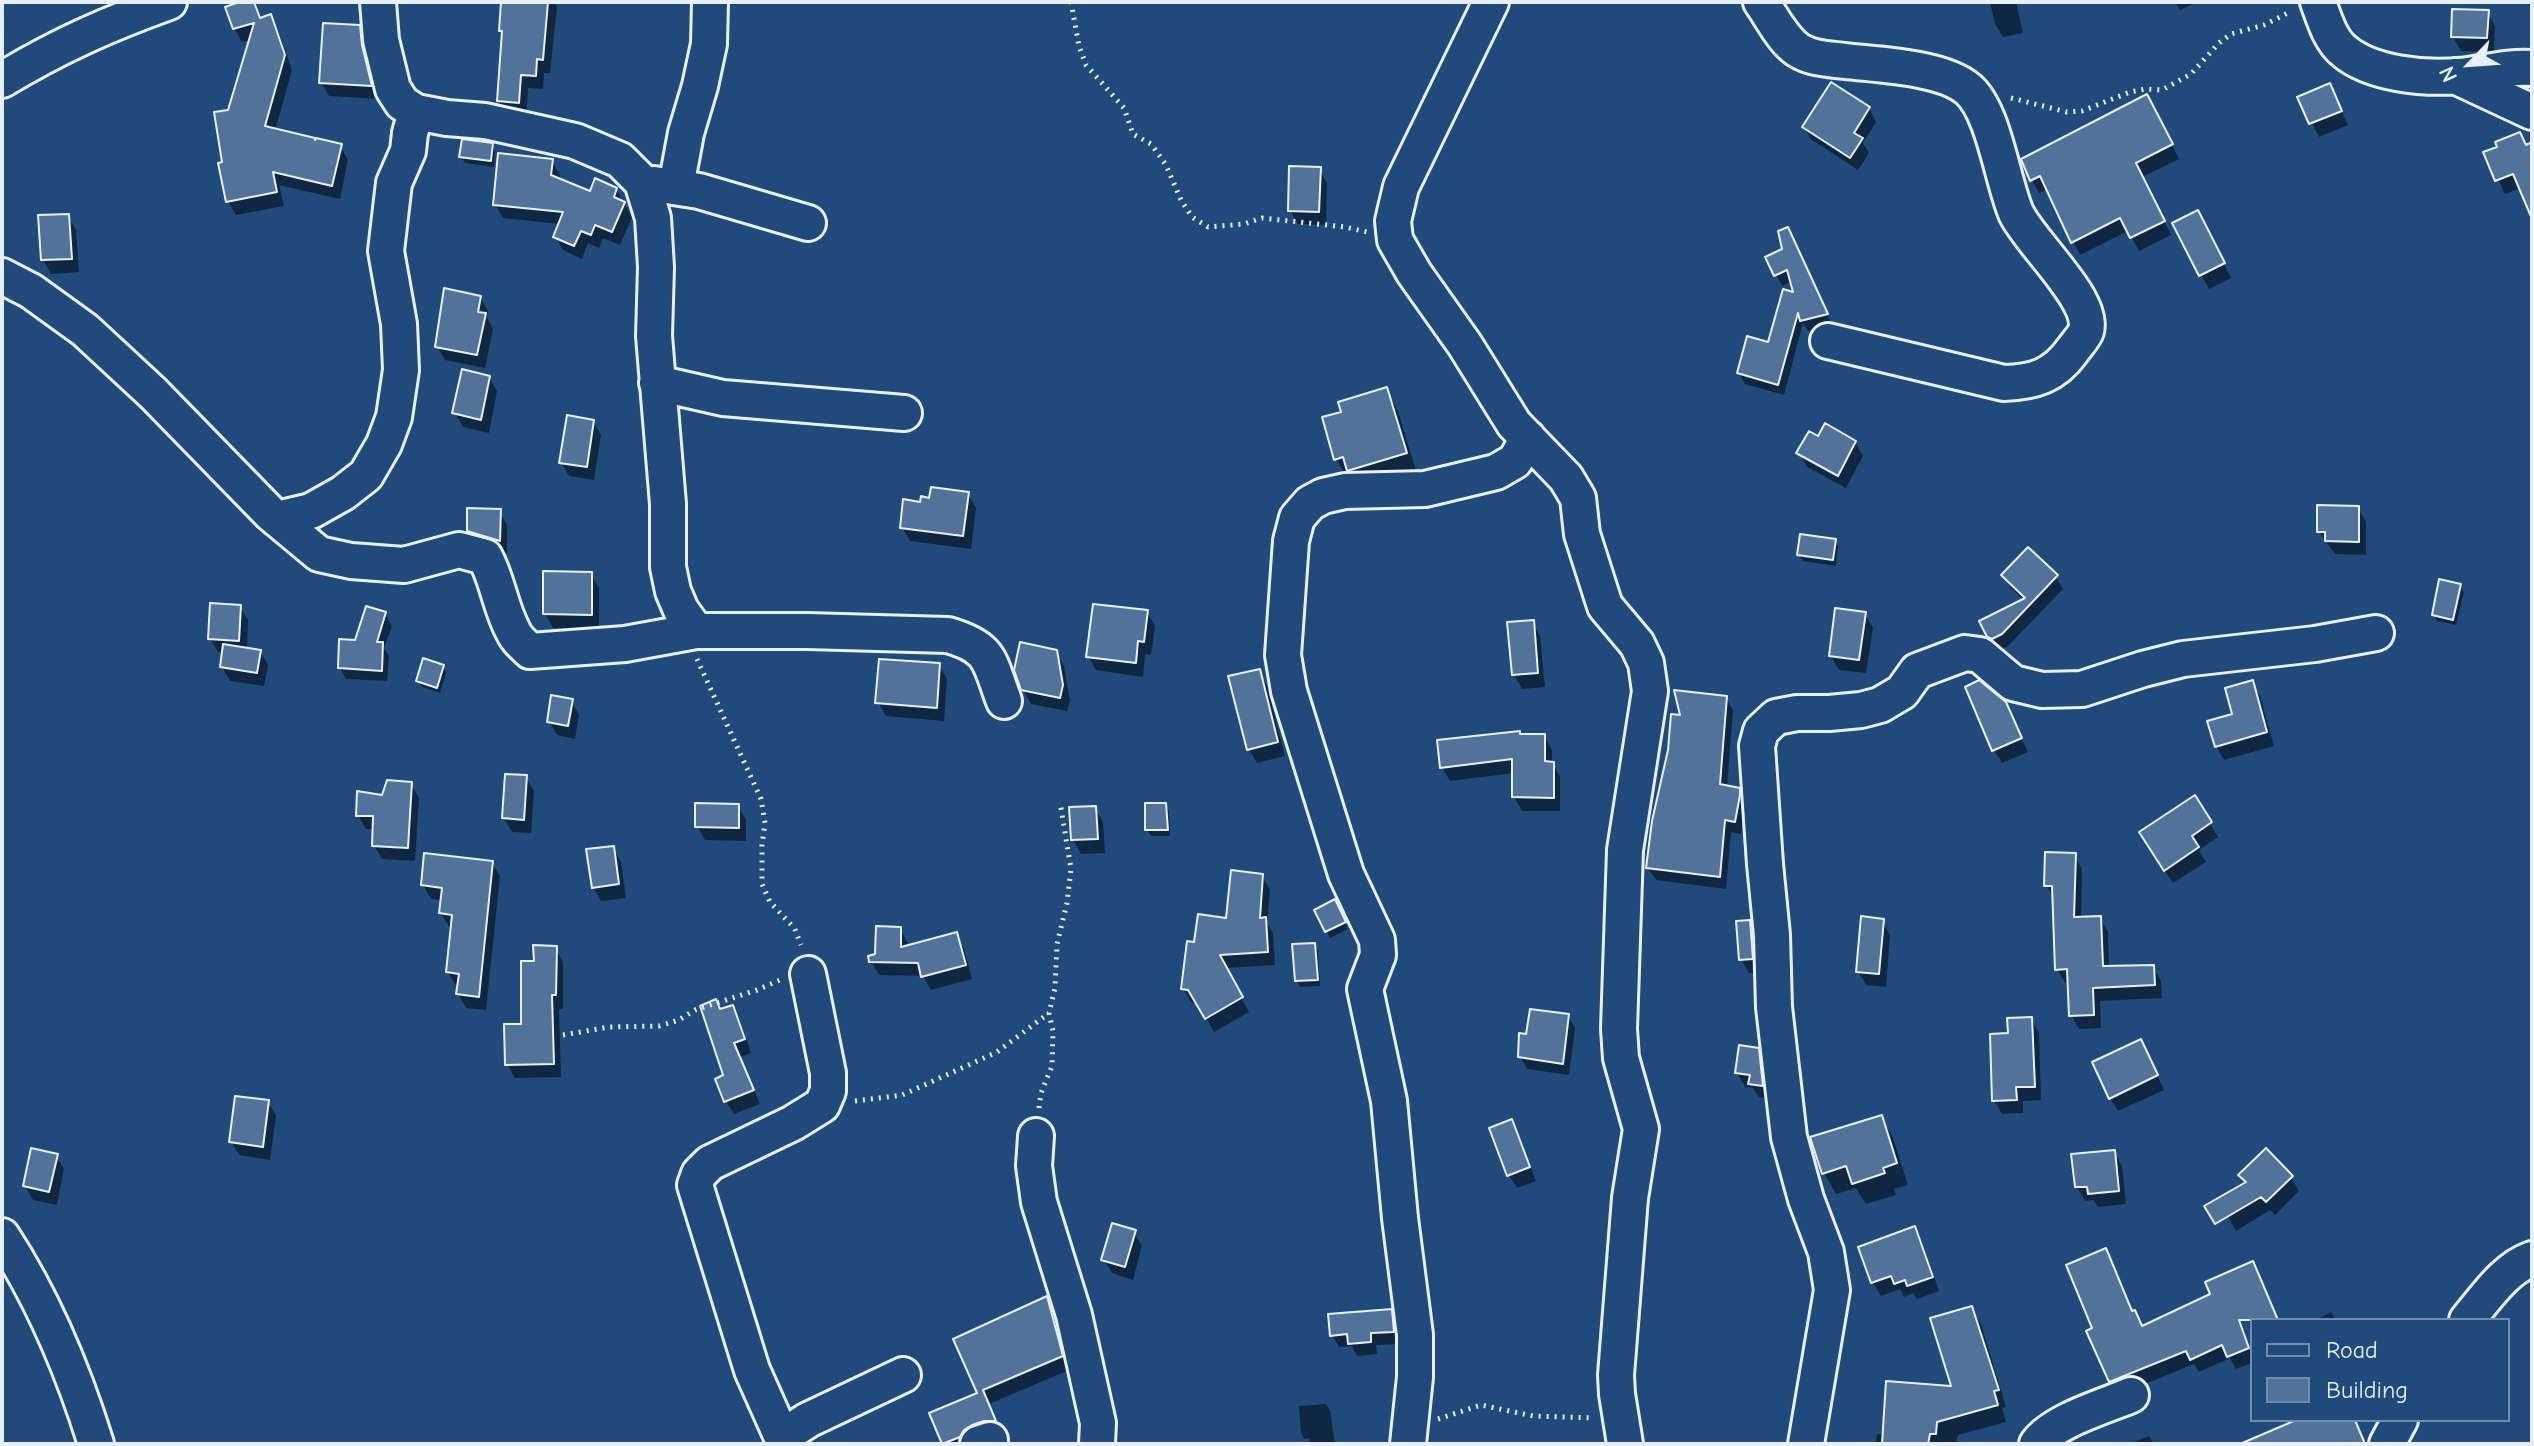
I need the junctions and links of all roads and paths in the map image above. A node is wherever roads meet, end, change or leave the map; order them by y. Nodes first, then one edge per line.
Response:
1 (169, 2) edge
2 (378, 2) edge
3 (710, 2) edge
4 (1071, 2) edge
5 (1491, 2) edge
6 (1761, 2) edge
7 (2309, 4) edge
8 (124, 8) edge
9 (2532, 68) edge
10 (2455, 76) junction
11 (2, 80) edge
12 (1971, 91) junction
13 (416, 112) junction
14 (2532, 112) edge
15 (642, 182) junction
16 (676, 187) junction
17 (808, 223) dead end
18 (1395, 240) junction
19 (2, 276) edge
20 (1828, 341) dead end
21 (657, 383) junction
22 (904, 413) dead end
23 (1528, 438) junction
24 (277, 519) junction
25 (692, 632) junction
26 (2376, 633) dead end
27 (1004, 701) dead end
28 (1060, 802) dead end
29 (808, 974) junction
30 (1049, 1013) junction
31 (563, 1035) dead end
32 (822, 1105) junction
33 (1036, 1136) joint
34 (2, 1236) edge
35 (2532, 1259) edge
36 (2469, 1318) edge
37 (903, 1375) dead end
38 (2131, 1395) dead end
39 (2399, 1422) edge
40 (1623, 1431) edge
41 (1409, 1434) edge
42 (784, 1441) edge
43 (96, 1444) edge
44 (1097, 1444) edge
45 (1806, 1444) edge
46 (2037, 1444) edge
47 (2387, 1444) edge

1 - 8 street
2 - 13 street
3 - 16 street
4 - 18 path
5 - 18 street
6 - 12 street
7 - 10 street
7 - 12 path
8 - 11 street
9 - 10 street
10 - 14 street
12 - 20 street
13 - 15 street
13 - 24 street
15 - 16 street
15 - 21 street
16 - 17 street
18 - 23 street
19 - 24 street
21 - 22 street
21 - 25 street
23 - 40 street
23 - 41 street
24 - 25 street
25 - 27 street
25 - 29 path
26 - 45 street
28 - 30 path
29 - 31 path
29 - 32 street
30 - 32 path
30 - 33 path
32 - 42 street
33 - 44 street
34 - 43 street
35 - 36 street
37 - 42 street
38 - 46 street
39 - 47 street
40 - 41 path

